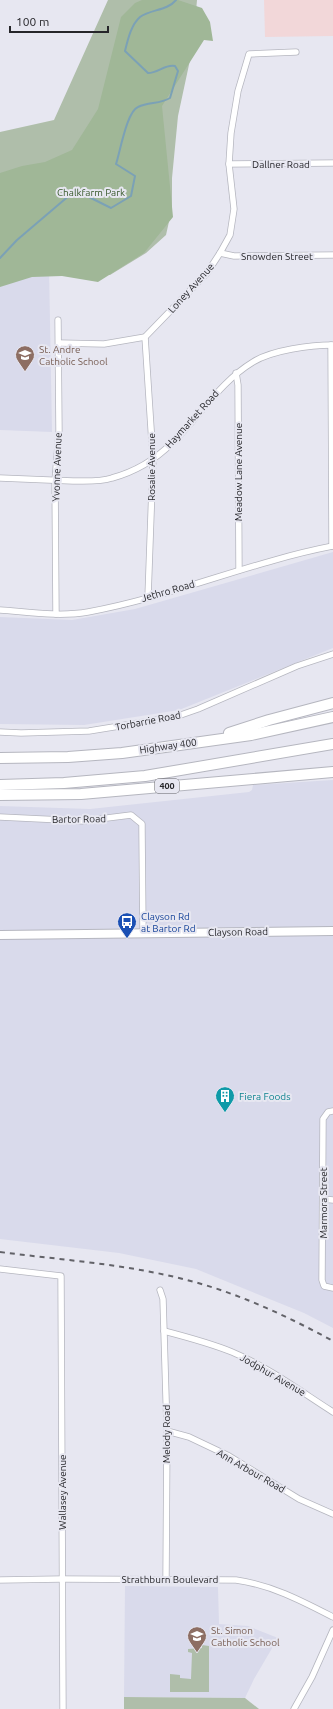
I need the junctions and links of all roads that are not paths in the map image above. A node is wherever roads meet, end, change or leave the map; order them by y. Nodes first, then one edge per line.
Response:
1 (296, 52) dead end
2 (333, 163) edge
3 (229, 164) junction
4 (220, 253) junction
5 (333, 255) edge
6 (58, 320) dead end
7 (145, 338) junction
8 (59, 343) junction
9 (332, 345) edge
10 (236, 374) junction
11 (153, 459) junction
12 (0, 478) edge
13 (56, 480) junction
14 (333, 546) edge
15 (239, 570) junction
16 (148, 597) junction
17 (0, 610) edge
18 (56, 614) junction
19 (333, 654) edge
20 (333, 703) edge
21 (333, 716) edge
22 (0, 732) edge
23 (204, 741) junction
24 (333, 744) edge
25 (0, 758) edge
26 (333, 772) edge
27 (0, 785) edge
28 (0, 796) edge
29 (0, 817) edge
30 (333, 931) edge
31 (143, 933) junction
32 (0, 935) edge
33 (333, 1111) edge
34 (323, 1199) junction
35 (333, 1200) edge
36 (0, 1268) edge
37 (333, 1288) edge
38 (160, 1290) dead end
39 (164, 1331) junction
40 (333, 1412) edge
41 (167, 1431) junction
42 (333, 1514) edge
43 (62, 1579) junction
44 (0, 1580) edge
45 (166, 1580) junction
46 (333, 1618) edge
47 (333, 1630) edge
48 (63, 1709) edge
49 (294, 1709) edge

1 - 3 street, Loney Avenue
2 - 3 street, Dallner Road
3 - 4 street, Loney Avenue
4 - 5 street, Snowden Street
4 - 7 street, Loney Avenue
6 - 8 street, Yvonne Avenue
7 - 8 street
7 - 11 street, Rosalie Avenue
8 - 13 street, Yvonne Avenue
9 - 10 street, Haymarket Road
9 - 14 street
10 - 11 street, Haymarket Road
10 - 15 street, Meadow Lane Avenue
11 - 13 street, Haymarket Road
11 - 16 street, Rosalie Avenue
12 - 13 street, Haymarket Road
13 - 18 street, Yvonne Avenue
14 - 15 street, Jethro Road
15 - 16 street, Jethro Road
16 - 18 street, Jethro Road
17 - 18 street, Jethro Road
19 - 22 street, Torbarrie Road
20 - 23 highway
21 - 23 highway, Highway 400
23 - 25 highway, Highway 400
24 - 27 highway
26 - 28 highway, 400
29 - 31 street, Bartor Road
30 - 31 street, Clayson Road
31 - 32 street, Clayson Road
33 - 34 street, Marmora Street
34 - 35 street
34 - 37 street, Marmora Street
36 - 43 street, Wallasey Avenue
38 - 39 street, Melody Road
39 - 40 street, Jodphur Avenue
39 - 41 street, Melody Road
41 - 42 street, Ann Arbour Road
41 - 45 street, Melody Road
43 - 44 street, Strathburn Boulevard
43 - 45 street, Strathburn Boulevard
43 - 48 street, Wallasey Avenue
45 - 46 street, Strathburn Boulevard
47 - 49 street

